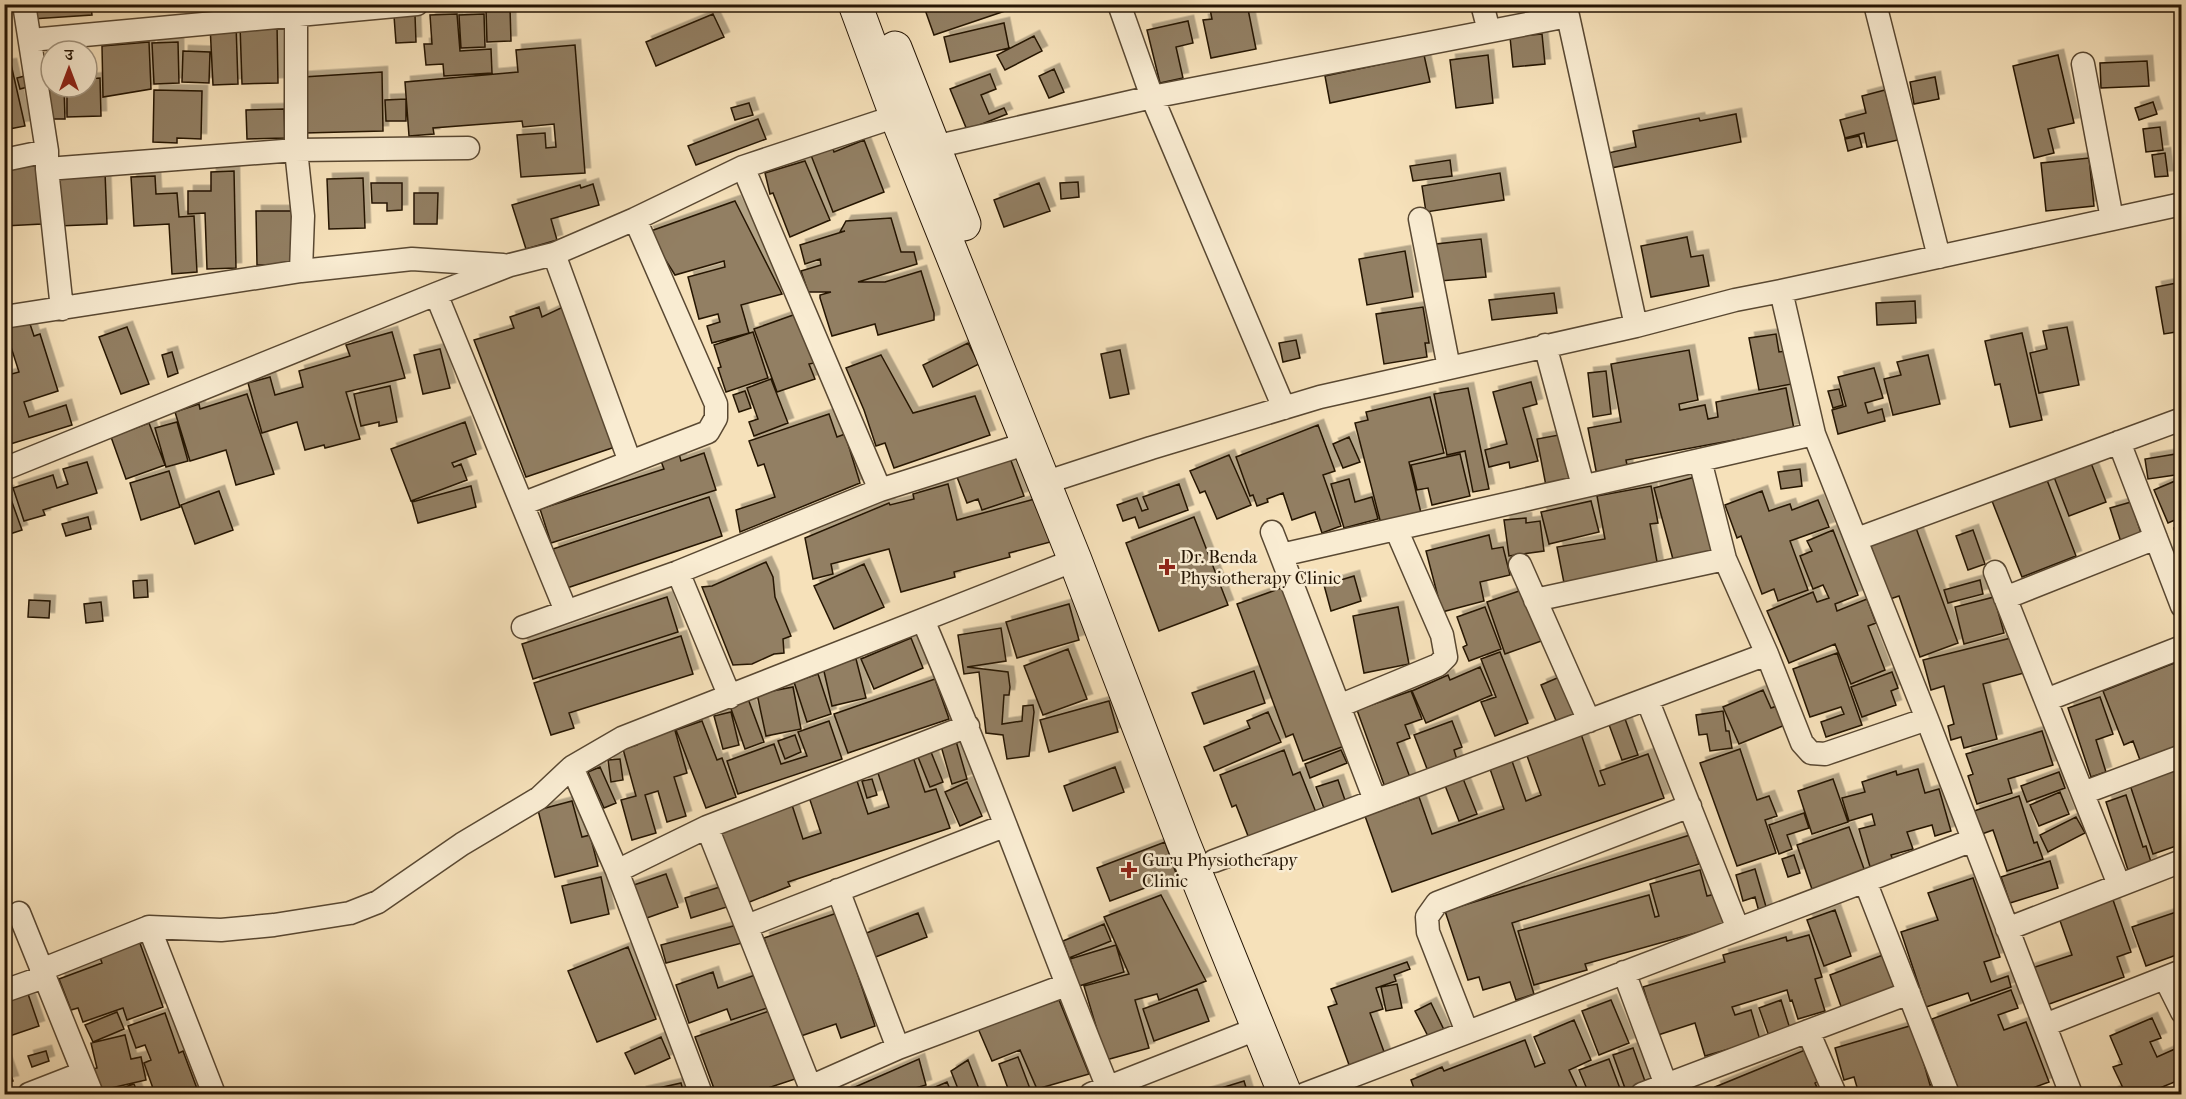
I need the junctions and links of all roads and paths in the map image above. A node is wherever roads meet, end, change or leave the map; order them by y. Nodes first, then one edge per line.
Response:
1 (24, 4) edge
2 (417, 4) edge
3 (855, 4) edge
4 (879, 4) edge
5 (1119, 4) edge
6 (1482, 4) edge
7 (1875, 4) edge
8 (297, 9) edge
9 (1567, 10) edge
10 (1489, 31) junction
11 (31, 40) junction
12 (2083, 64) dead end
13 (1152, 97) junction
14 (907, 113) junction
15 (934, 147) junction
16 (468, 148) dead end
17 (296, 150) junction
18 (4, 160) edge
19 (47, 160) junction
20 (743, 167) junction
21 (2181, 204) edge
22 (634, 219) junction
23 (1420, 219) dead end
24 (2112, 219) junction
25 (554, 254) junction
26 (1939, 257) junction
27 (510, 265) junction
28 (302, 271) junction
29 (1781, 291) junction
30 (436, 294) junction
31 (62, 309) junction
32 (4, 317) edge
33 (1636, 326) junction
34 (1545, 345) junction
35 (1449, 368) junction
36 (1284, 408) junction
37 (2181, 419) edge
38 (1814, 434) junction
39 (2119, 442) junction
40 (1028, 443) junction
41 (1700, 460) junction
42 (630, 462) junction
43 (4, 469) edge
44 (1053, 479) junction
45 (1583, 486) junction
46 (880, 490) junction
47 (522, 504) junction
48 (1396, 529) junction
49 (1272, 532) dead end
50 (2156, 538) junction
51 (1857, 539) junction
52 (1281, 555) junction
53 (1725, 559) junction
54 (1075, 560) junction
55 (1520, 565) dead end
56 (678, 572) junction
57 (1995, 572) dead end
58 (2005, 598) junction
59 (1535, 600) junction
60 (2181, 606) edge
61 (566, 611) junction
62 (923, 620) junction
63 (523, 627) dead end
64 (2181, 647) edge
65 (1767, 654) junction
66 (729, 697) junction
67 (1647, 699) junction
68 (2046, 700) junction
69 (1339, 706) junction
70 (1927, 719) junction
71 (1589, 721) junction
72 (968, 726) junction
73 (2181, 756) edge
74 (572, 767) junction
75 (2083, 793) junction
76 (1375, 800) junction
77 (1690, 806) junction
78 (1004, 826) junction
79 (707, 827) junction
80 (1973, 840) junction
81 (1214, 861) junction
82 (2181, 861) edge
83 (617, 871) junction
84 (1865, 881) junction
85 (2119, 885) junction
86 (838, 890) junction
87 (19, 914) dead end
88 (747, 926) junction
89 (149, 927) junction
90 (1738, 929) junction
91 (2007, 929) junction
92 (1624, 972) junction
93 (43, 973) junction
94 (2173, 975) edge
95 (1066, 985) junction
96 (4, 991) edge
97 (1908, 993) junction
98 (2181, 1012) edge
99 (2044, 1025) junction
100 (1258, 1028) junction
101 (1808, 1031) junction
102 (1467, 1032) junction
103 (898, 1048) junction
104 (83, 1073) junction
105 (1666, 1085) junction
106 (812, 1091) edge
107 (1100, 1091) edge
108 (1305, 1094) edge
109 (29, 1095) edge
110 (92, 1095) edge
111 (214, 1095) edge
112 (701, 1095) edge
113 (1284, 1095) edge
114 (1642, 1095) edge
115 (1835, 1095) edge
116 (1948, 1095) edge
117 (2071, 1095) edge

1 - 11 street
2 - 8 street
3 - 14 street
4 - 14 street
5 - 13 street
6 - 10 street
7 - 26 street
8 - 11 street
8 - 17 street
9 - 10 street
9 - 33 street
10 - 13 street
11 - 19 street
12 - 24 street
13 - 15 street
13 - 36 street
14 - 15 street
14 - 20 street
14 - 40 street
15 - 44 street
16 - 17 street
17 - 19 street
17 - 28 street
18 - 19 street
19 - 31 street
20 - 22 street
20 - 46 street
21 - 24 street
22 - 25 street
22 - 42 street
23 - 35 street
24 - 26 street
25 - 27 street
25 - 42 street
26 - 29 street
27 - 28 street
27 - 30 street
28 - 31 street
29 - 33 street
29 - 38 street
30 - 43 street
30 - 47 street
31 - 32 street
33 - 34 street
34 - 35 street
34 - 45 street
35 - 36 street
36 - 44 street
37 - 39 street
38 - 41 street
38 - 51 street
39 - 50 street
39 - 51 street
40 - 44 street
40 - 46 street
41 - 45 street
41 - 53 street
42 - 47 street
44 - 54 street
44 - 81 street
45 - 48 street
46 - 56 street
47 - 61 street
48 - 52 street
48 - 69 street
49 - 52 street
50 - 58 street
50 - 60 street
51 - 70 street
52 - 69 street
53 - 59 street
53 - 65 street
54 - 62 street
54 - 100 street
55 - 59 street
56 - 61 street
56 - 66 street
57 - 58 street
58 - 68 street
59 - 71 street
61 - 63 street
62 - 66 street
62 - 72 street
64 - 68 street
65 - 67 street
65 - 70 street
66 - 74 street
67 - 71 street
67 - 77 street
68 - 75 street
69 - 76 street
70 - 80 street
71 - 76 street
72 - 78 street
72 - 79 street
73 - 75 street
74 - 83 street
74 - 89 street
75 - 85 street
76 - 81 street
77 - 90 street
77 - 102 street
78 - 86 street
78 - 95 street
79 - 83 street
79 - 88 street
80 - 84 street
80 - 91 street
81 - 108 street
82 - 85 street
83 - 112 street
84 - 90 street
84 - 97 street
85 - 91 street
86 - 88 street
86 - 103 street
87 - 93 street
88 - 106 street
89 - 93 street
89 - 111 street
90 - 92 street
91 - 99 street
92 - 102 street
92 - 105 street
93 - 96 street
93 - 104 street
94 - 98 street
94 - 99 street
95 - 103 street
95 - 107 street
97 - 101 street
97 - 116 street
99 - 117 street
100 - 107 street
100 - 113 street
101 - 105 street
101 - 115 street
102 - 108 street
103 - 106 street
104 - 109 street
104 - 110 street
105 - 114 street

